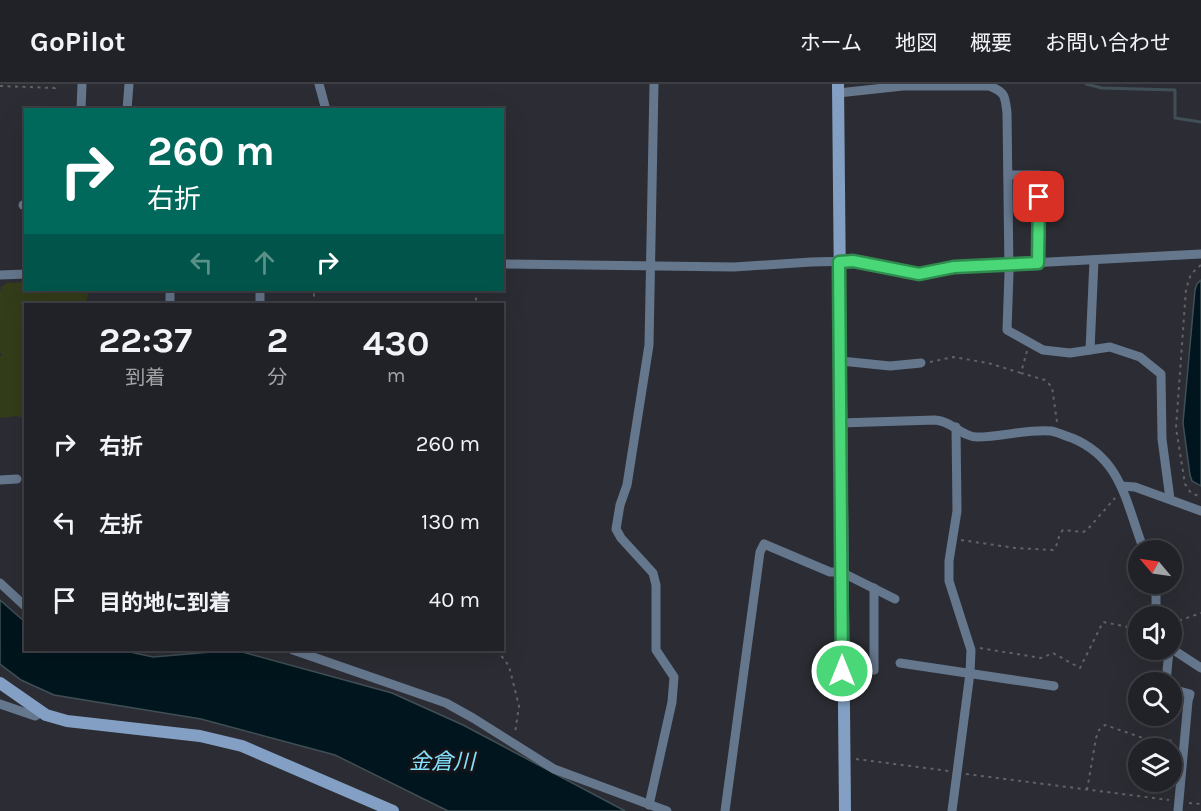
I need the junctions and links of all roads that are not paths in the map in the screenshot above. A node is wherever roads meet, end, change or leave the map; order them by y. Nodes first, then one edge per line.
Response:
1 (82, 84) edge
2 (129, 84) edge
3 (319, 84) edge
4 (654, 84) edge
5 (838, 89) edge
6 (81, 108) edge
7 (127, 108) edge
8 (325, 108) edge
9 (1008, 175) junction
10 (1201, 254) edge
11 (1094, 260) junction
12 (839, 262) junction
13 (1038, 263) junction
14 (504, 264) edge
15 (651, 265) junction
16 (1008, 265) junction
17 (24, 274) edge
18 (0, 276) edge
19 (1090, 350) junction
20 (841, 361) junction
21 (921, 363) road end
22 (840, 423) junction
23 (956, 427) junction
24 (17, 479) dead end
25 (0, 480) edge
26 (1122, 489) junction
27 (1170, 499) junction
28 (1201, 511) edge
29 (1140, 540) edge
30 (841, 572) junction
31 (0, 583) edge
32 (874, 588) junction
33 (895, 599) dead end
34 (24, 605) edge
35 (296, 651) edge
36 (1182, 656) edge
37 (900, 663) dead end
38 (1201, 668) edge
39 (842, 671) junction
40 (970, 673) junction
41 (0, 683) edge
42 (1054, 686) dead end
43 (1182, 692) edge
44 (0, 704) edge
45 (42, 712) junction
46 (649, 805) junction
47 (1179, 806) edge
48 (393, 811) edge
49 (667, 811) edge
50 (725, 811) edge
51 (845, 811) edge
52 (952, 811) edge

1 - 6 street
2 - 7 street
3 - 8 street
4 - 15 street
5 - 9 street
5 - 12 street
9 - 13 street
9 - 16 street
10 - 11 street
11 - 13 street
11 - 19 street
12 - 15 street
12 - 16 street
12 - 20 street
13 - 16 street
14 - 15 street
15 - 46 street
16 - 19 street
17 - 18 street
19 - 27 street
20 - 21 street
20 - 22 street
22 - 23 street
22 - 30 street
23 - 26 street
23 - 40 street
24 - 25 street
26 - 27 street
26 - 29 street
27 - 28 street
30 - 32 street
30 - 39 street
30 - 50 street
31 - 34 street
32 - 33 street
32 - 39 street
35 - 46 street
36 - 38 street
37 - 40 street
39 - 51 street
40 - 42 street
40 - 52 street
41 - 45 street
43 - 47 street
44 - 45 street
45 - 48 street
46 - 49 street

